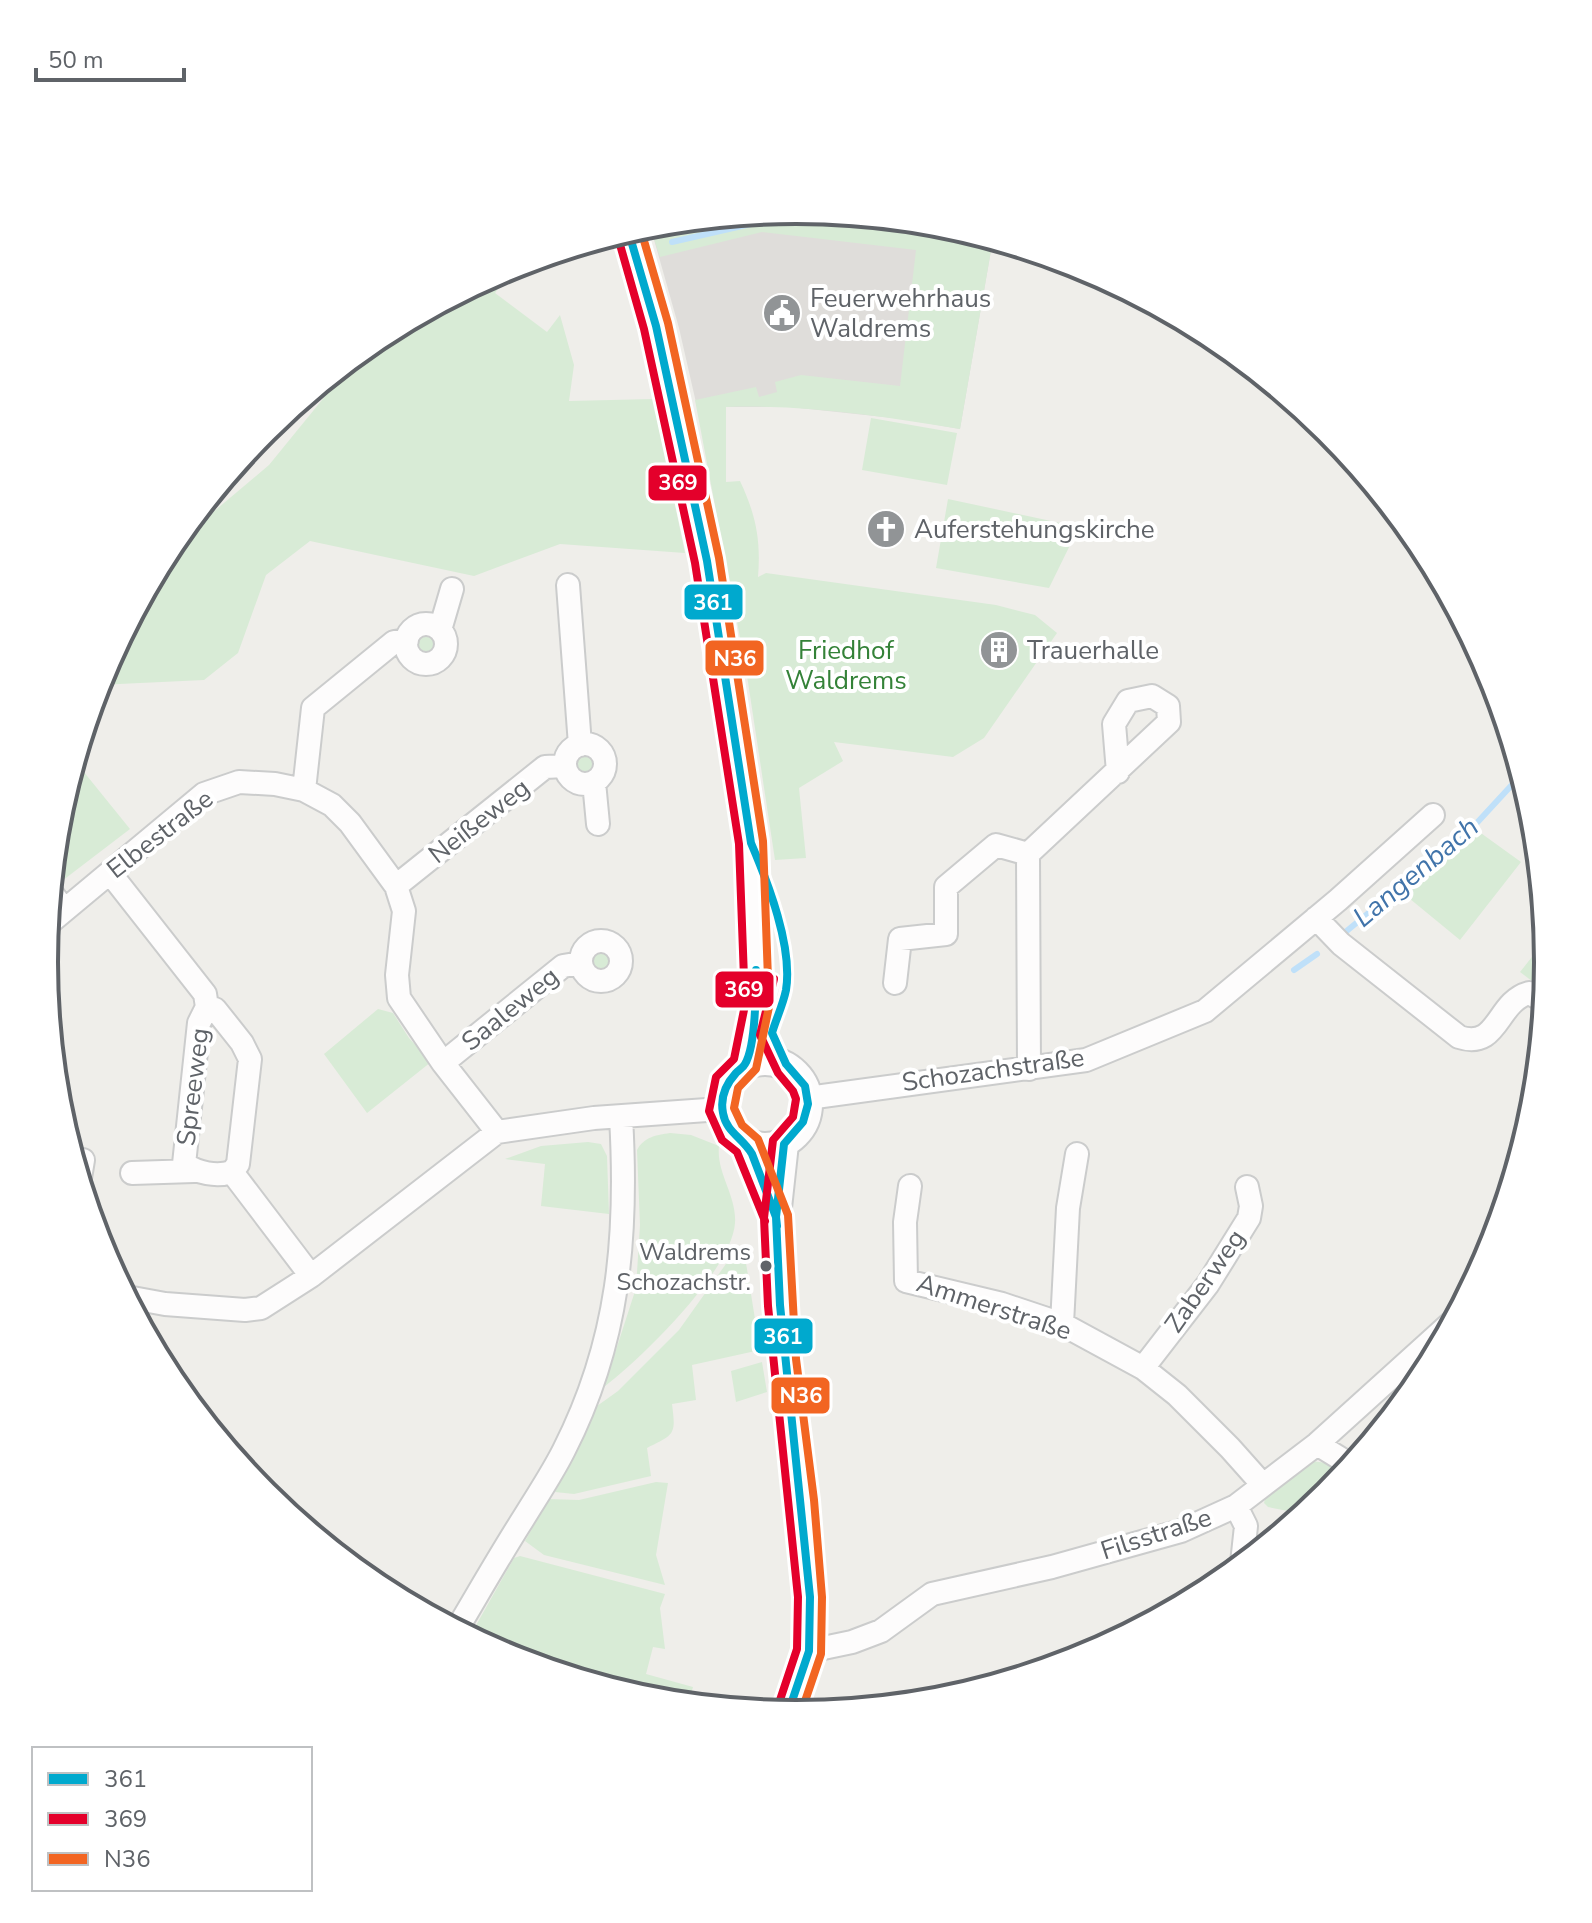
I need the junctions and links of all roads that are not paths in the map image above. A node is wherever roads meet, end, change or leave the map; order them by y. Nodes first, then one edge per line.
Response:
1 (632, 243) edge
2 (568, 585) dead end
3 (452, 589) dead end
4 (440, 630) junction
5 (407, 640) junction
6 (580, 745) junction
7 (565, 766) junction
8 (1118, 772) dead end
9 (594, 782) junction
10 (304, 790) junction
11 (1433, 815) dead end
12 (598, 824) dead end
13 (1028, 854) junction
14 (110, 873) junction
15 (396, 886) junction
16 (61, 905) edge
17 (1316, 918) junction
18 (581, 963) junction
19 (895, 983) dead end
20 (1533, 995) edge
21 (757, 1006) junction
22 (207, 1007) junction
23 (443, 1063) junction
24 (745, 1065) junction
25 (788, 1067) junction
26 (1029, 1069) junction
27 (808, 1098) junction
28 (721, 1109) junction
29 (621, 1117) junction
30 (497, 1132) junction
31 (747, 1144) junction
32 (784, 1144) junction
33 (1077, 1154) dead end
34 (194, 1171) junction
35 (232, 1172) junction
36 (132, 1173) dead end
37 (910, 1186) dead end
38 (1247, 1187) dead end
39 (776, 1217) junction
40 (311, 1276) junction
41 (140, 1299) edge
42 (1062, 1324) junction
43 (1426, 1345) edge
44 (1143, 1368) junction
45 (1317, 1444) junction
46 (1341, 1459) edge
47 (1263, 1485) junction
48 (1236, 1506) junction
49 (1244, 1548) edge
50 (463, 1619) edge
51 (809, 1651) junction
52 (792, 1700) edge

1 - 21 street
2 - 6 street
3 - 4 street
4 - 5 street
4 - 5 street
5 - 10 street
6 - 7 street
6 - 9 street
7 - 9 street
7 - 15 street, Neißeweg
8 - 13 street
9 - 12 street
10 - 14 street, Elbestraße
10 - 15 street, Elbestraße
11 - 17 street, Schozachstraße
13 - 19 street
13 - 26 street
14 - 16 street, Elbestraße
14 - 22 street, Spreeweg
15 - 23 street, Elbestraße
17 - 20 street
17 - 26 street, Schozachstraße
18 - 18 street, Saaleweg
18 - 23 street, Saaleweg
21 - 24 street
21 - 25 street
22 - 34 street, Spreeweg
22 - 35 street, Spreeweg
23 - 30 street, Elbestraße
24 - 25 street
24 - 28 street
25 - 27 street
26 - 27 street, Schozachstraße
27 - 32 street
28 - 29 street
28 - 31 street
29 - 30 street
29 - 50 street
30 - 40 street
31 - 32 street
31 - 39 street
32 - 39 street
33 - 42 street
34 - 35 street, Spreeweg
34 - 36 street
35 - 40 street
37 - 42 street, Ammerstraße
38 - 44 street, Zaberweg
39 - 51 street
40 - 41 street
42 - 44 street, Ammerstraße
43 - 45 street, Filsstraße
44 - 47 street, Ammerstraße
45 - 46 street
45 - 47 street, Filsstraße
47 - 48 street, Filsstraße
48 - 49 street
48 - 51 street, Filsstraße
51 - 52 street

